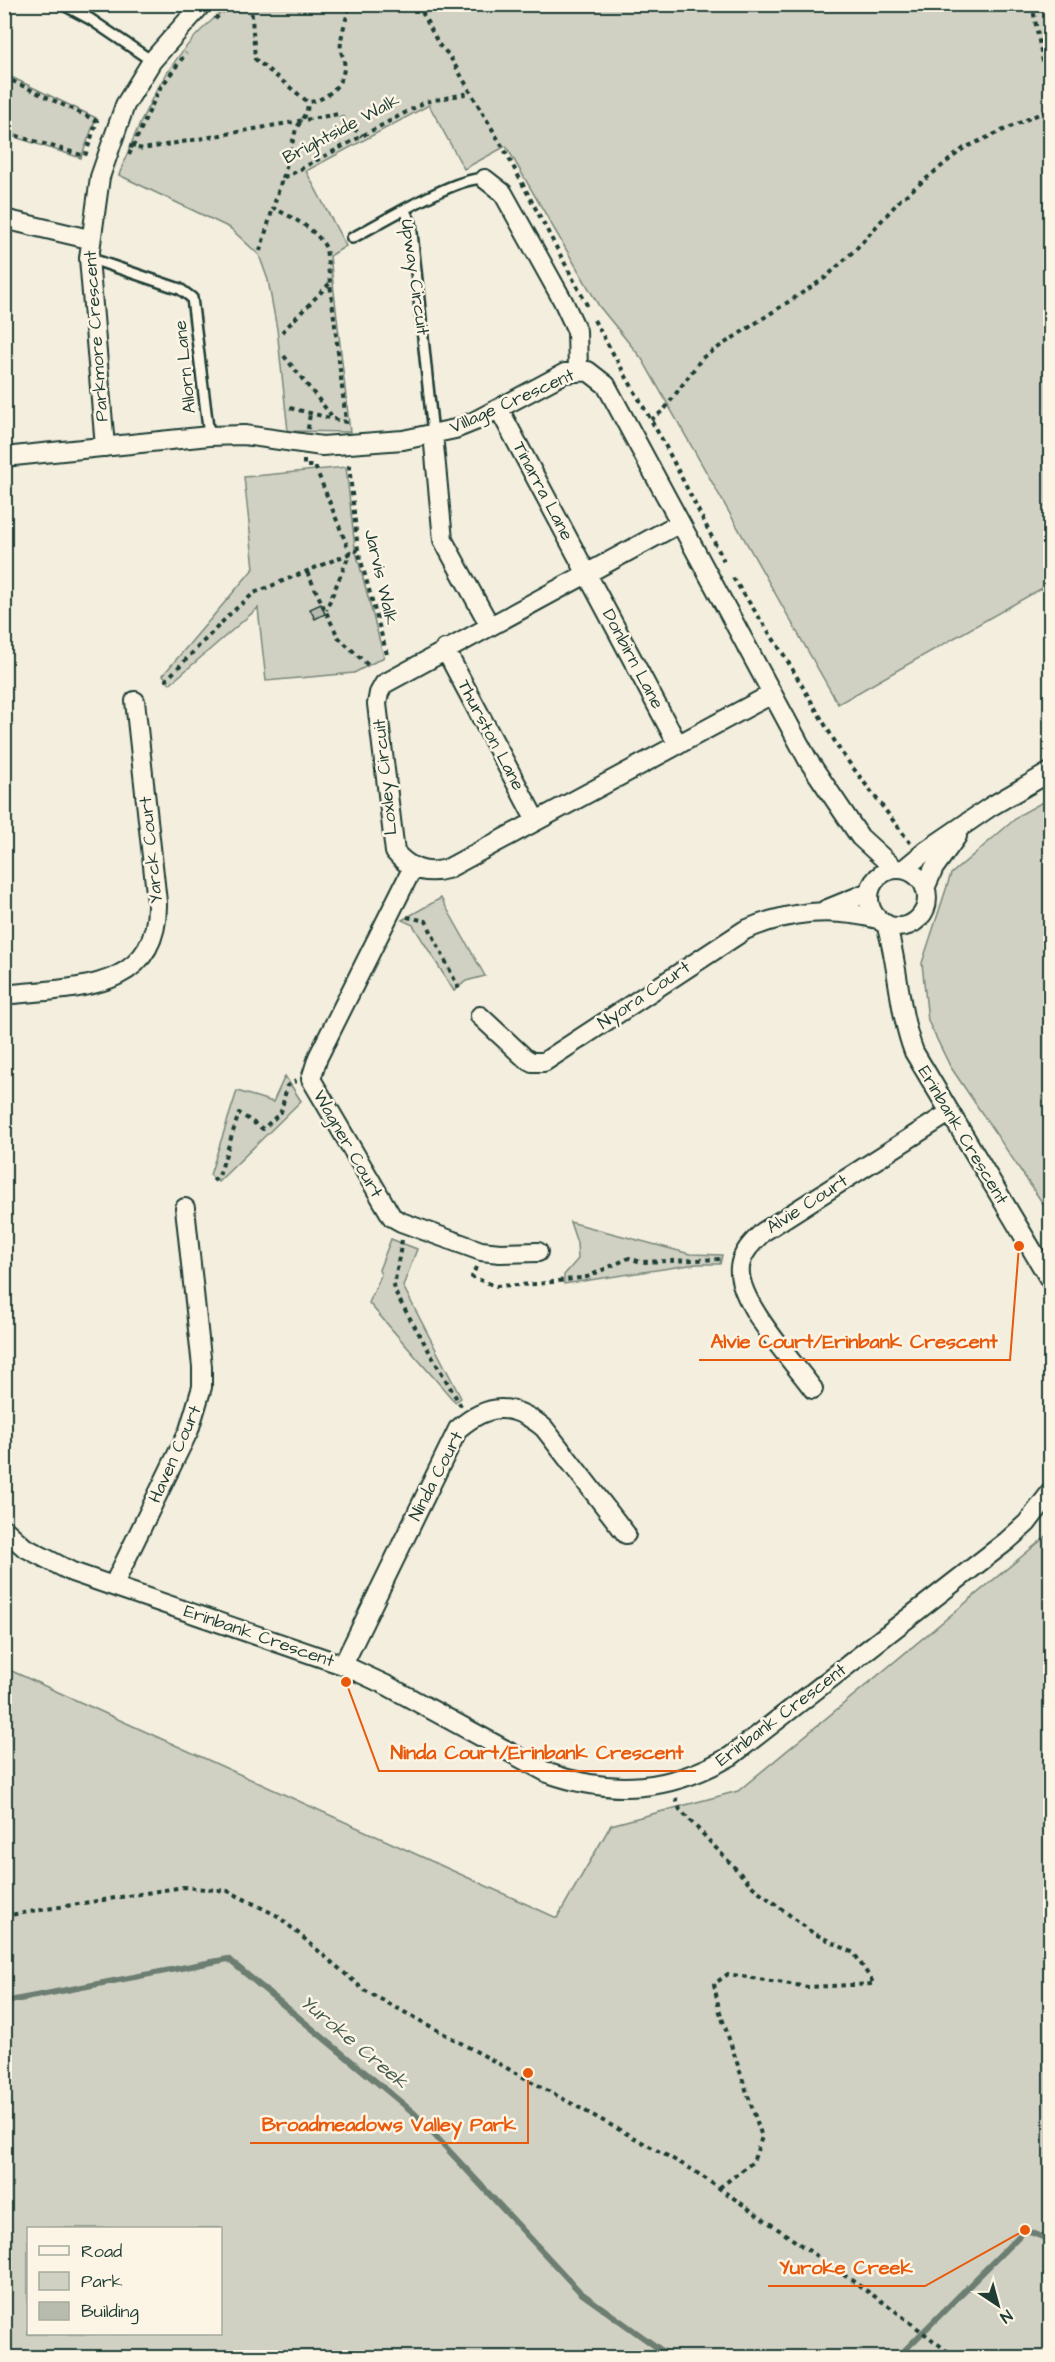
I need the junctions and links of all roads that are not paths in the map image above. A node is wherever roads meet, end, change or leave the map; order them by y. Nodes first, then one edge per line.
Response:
1 (62, 4) edge
2 (202, 4) edge
3 (152, 60) junction
4 (485, 180) joint
5 (405, 211) junction
6 (4, 219) edge
7 (352, 238) dead end
8 (89, 239) junction
9 (88, 258) junction
10 (578, 370) junction
11 (498, 409) junction
12 (434, 434) junction
13 (209, 436) junction
14 (105, 447) junction
15 (4, 457) edge
16 (680, 523) junction
17 (587, 574) junction
18 (489, 626) junction
19 (445, 649) junction
20 (772, 694) junction
21 (135, 701) dead end
22 (678, 745) junction
23 (1050, 772) edge
24 (536, 821) junction
25 (963, 827) junction
26 (860, 837) junction
27 (413, 867) junction
28 (899, 869) junction
29 (871, 887) junction
30 (925, 888) junction
31 (824, 911) junction
32 (882, 922) junction
33 (914, 922) junction
34 (898, 981) junction
35 (4, 995) edge
36 (480, 1016) dead end
37 (949, 1113) junction
38 (185, 1208) dead end
39 (538, 1252) dead end
40 (1050, 1280) edge
41 (813, 1389) dead end
42 (1050, 1493) edge
43 (4, 1529) edge
44 (626, 1534) dead end
45 (113, 1586) junction
46 (343, 1665) junction

1 - 3 lane
2 - 3 street, Parkmore Crescent
3 - 8 street, Parkmore Crescent
4 - 5 lane, Upway Circuit
4 - 10 street, Upway Circuit
5 - 7 lane
5 - 12 lane, Upway Circuit
6 - 8 street
8 - 9 street, Parkmore Crescent
9 - 13 lane, Allorn Lane
9 - 14 street, Parkmore Crescent
10 - 11 street, Village Crescent
10 - 16 street, Village Crescent
11 - 12 street, Village Crescent
11 - 17 street, Tinarra Lane
12 - 13 street, Village Crescent
12 - 18 street
13 - 14 street, Village Crescent
14 - 15 street, Village Crescent
16 - 17 street, Loxley Circuit
16 - 20 street, Village Crescent
17 - 18 street, Loxley Circuit
17 - 22 street, Donbirn Lane
18 - 19 street, Loxley Circuit
19 - 24 street, Thurston Lane
19 - 27 street, Loxley Circuit
20 - 22 street
20 - 26 street, Village Crescent
21 - 35 street, Yarck Court
22 - 24 street
23 - 25 street
24 - 27 street
25 - 28 street
25 - 30 street
26 - 28 street, Village Crescent
26 - 29 street, Village Crescent
27 - 39 street, Wagner Court
28 - 29 street
28 - 30 street
29 - 31 street, Nyora Court
29 - 32 street
30 - 33 street
31 - 32 street, Nyora Court
31 - 36 street, Nyora Court
32 - 33 street
32 - 34 street, Erinbank Crescent
33 - 34 street, Erinbank Crescent
34 - 37 street, Erinbank Crescent
37 - 40 street, Erinbank Crescent
37 - 41 street, Alvie Court
38 - 45 street, Haven Court
42 - 46 street, Erinbank Crescent
43 - 45 street, Erinbank Crescent
44 - 46 street, Ninda Court
45 - 46 street, Erinbank Crescent

